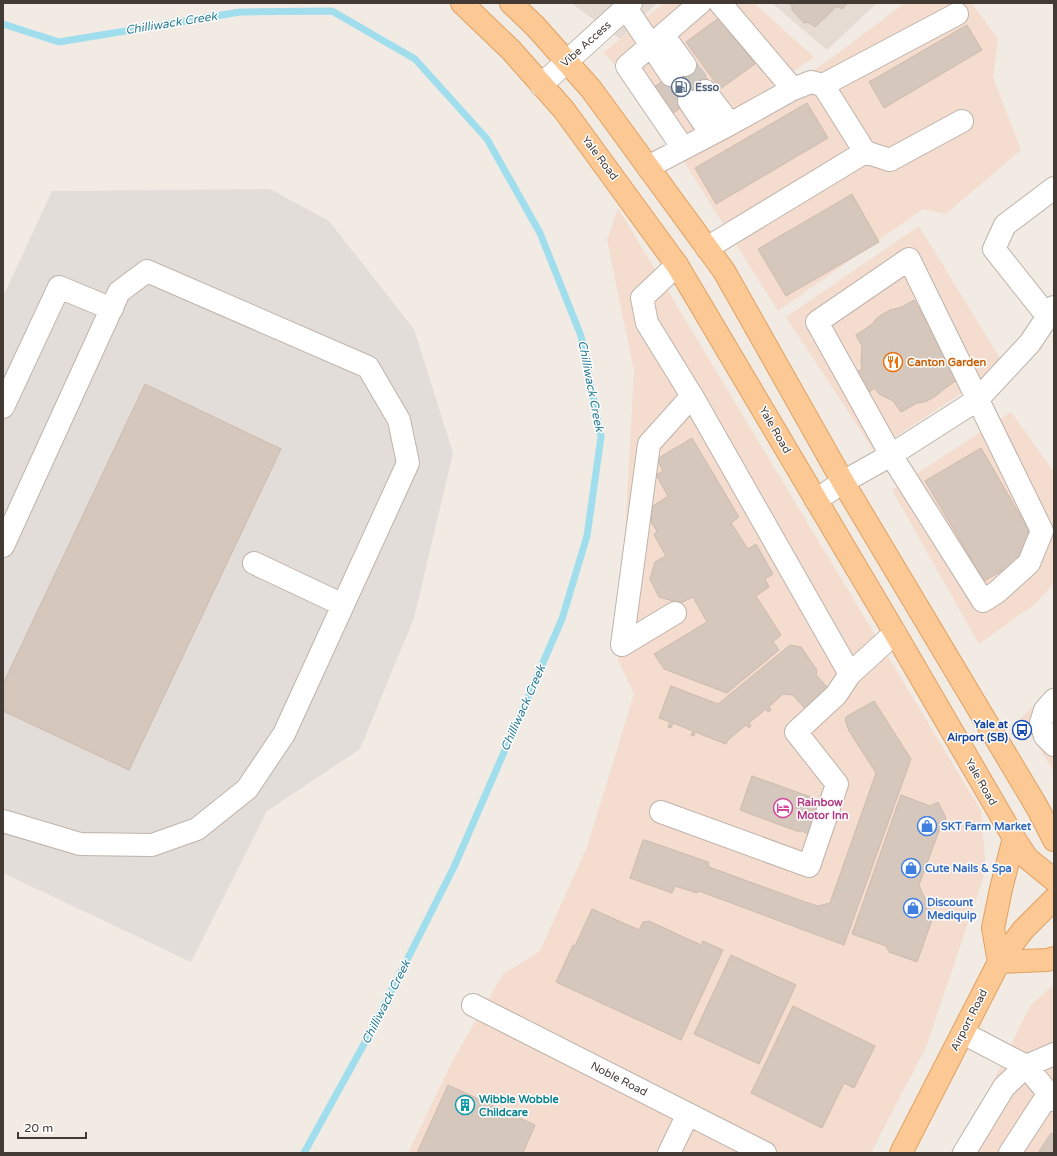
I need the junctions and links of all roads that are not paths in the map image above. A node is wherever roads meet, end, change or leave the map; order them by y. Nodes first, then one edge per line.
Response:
1 (462, 3) edge
2 (511, 3) edge
3 (700, 3) edge
4 (720, 3) edge
5 (628, 6) edge
6 (957, 14) dead end
7 (657, 40) junction
8 (566, 62) junction
9 (678, 70) tunnel mouth
10 (541, 85) junction
11 (823, 85) junction
12 (793, 89) junction
13 (697, 96) tunnel mouth
14 (962, 121) dead end
15 (720, 129) junction
16 (683, 148) junction
17 (864, 152) junction
18 (648, 167) junction
19 (1054, 188) edge
20 (707, 248) junction
21 (677, 265) junction
22 (112, 309) junction
23 (1051, 312) edge
24 (692, 396) junction
25 (977, 400) junction
26 (3, 407) edge
27 (891, 456) junction
28 (844, 482) junction
29 (816, 500) junction
30 (8, 523) edge
31 (3, 546) edge
32 (254, 563) dead end
33 (343, 605) junction
34 (675, 613) dead end
35 (895, 633) junction
36 (850, 674) junction
37 (1054, 700) edge
38 (1054, 745) edge
39 (1045, 808) edge
40 (661, 812) dead end
41 (3, 821) edge
42 (1014, 838) junction
43 (1054, 840) edge
44 (1054, 880) edge
45 (1054, 899) edge
46 (1054, 958) edge
47 (999, 962) junction
48 (473, 1005) dead end
49 (963, 1033) junction
50 (1054, 1054) edge
51 (1026, 1066) junction
52 (1051, 1097) edge
53 (688, 1114) junction
54 (908, 1151) edge
55 (761, 1152) edge
56 (669, 1153) edge
57 (964, 1153) edge
58 (1010, 1153) edge

1 - 10 main road, Yale Road
2 - 8 main road
3 - 7 street
4 - 12 street
5 - 7 street
5 - 8 street, Vibe Access
6 - 11 street
7 - 9 street
7 - 16 street
8 - 10 street, Vibe Access
8 - 18 main road
10 - 21 main road, Yale Road
11 - 12 street
11 - 17 street
12 - 15 street
13 - 15 street
14 - 17 street
15 - 16 street
16 - 18 street
17 - 20 street
18 - 20 main road
19 - 23 street
20 - 28 main road
21 - 24 street
21 - 29 main road, Yale Road
22 - 26 street
22 - 30 street
22 - 33 street
23 - 25 street
24 - 34 street
24 - 36 street
25 - 27 street
25 - 27 street
25 - 27 street
27 - 28 street
28 - 29 street
28 - 39 main road
29 - 35 main road, Yale Road
30 - 31 street
32 - 33 street
33 - 41 street
35 - 36 street
35 - 42 main road, Yale Road
36 - 40 street
37 - 38 street
39 - 43 main road
42 - 44 main road, Yale Road
42 - 47 main road
45 - 47 main road, Airport Road
46 - 47 main road
47 - 49 main road, Airport Road
48 - 53 street, Noble Road
49 - 51 street
49 - 54 main road, Airport Road
50 - 51 street
51 - 52 street
51 - 57 street
52 - 58 street
53 - 55 street, Noble Road
53 - 56 street

